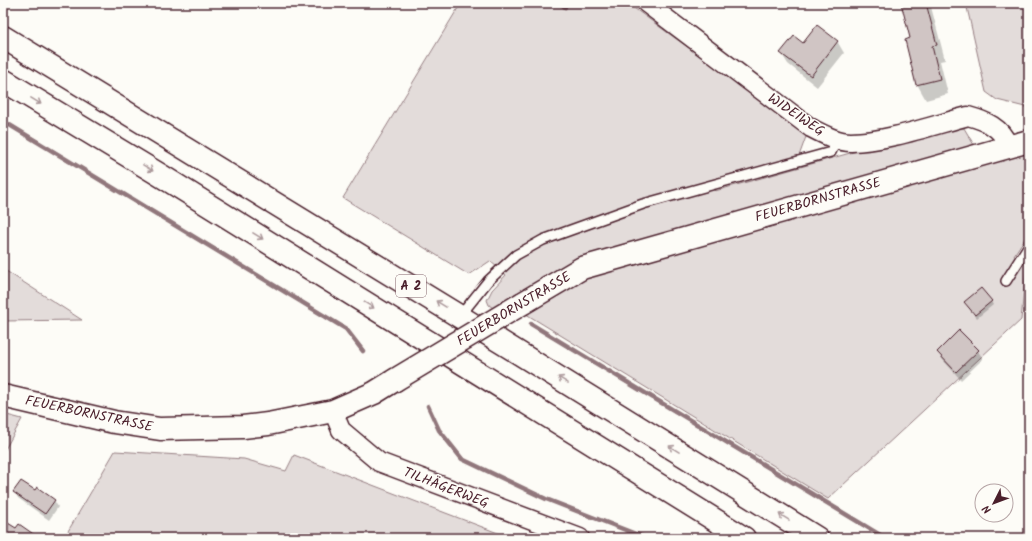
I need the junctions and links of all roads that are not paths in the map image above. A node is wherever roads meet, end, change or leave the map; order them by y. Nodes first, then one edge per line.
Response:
1 (646, 3) edge
2 (3, 37) edge
3 (3, 80) edge
4 (837, 140) junction
5 (1029, 141) edge
6 (1008, 145) junction
7 (1029, 245) edge
8 (1006, 281) dead end
9 (460, 316) junction
10 (3, 396) edge
11 (333, 411) junction
12 (580, 538) edge
13 (744, 538) edge
14 (817, 538) edge

1 - 4 street, WIDEIWEG
9 -> 2 main road, A 2
3 -> 13 main road, A 2
4 - 6 street, WIDEIWEG
4 - 9 lane
5 - 6 main road, FEUERBORNSTRASSE
6 - 11 main road, FEUERBORNSTRASSE, bridge
7 - 8 lane
14 -> 9 main road, A 2
10 - 11 main road, FEUERBORNSTRASSE
11 - 12 street, TILHÄGERWEG

